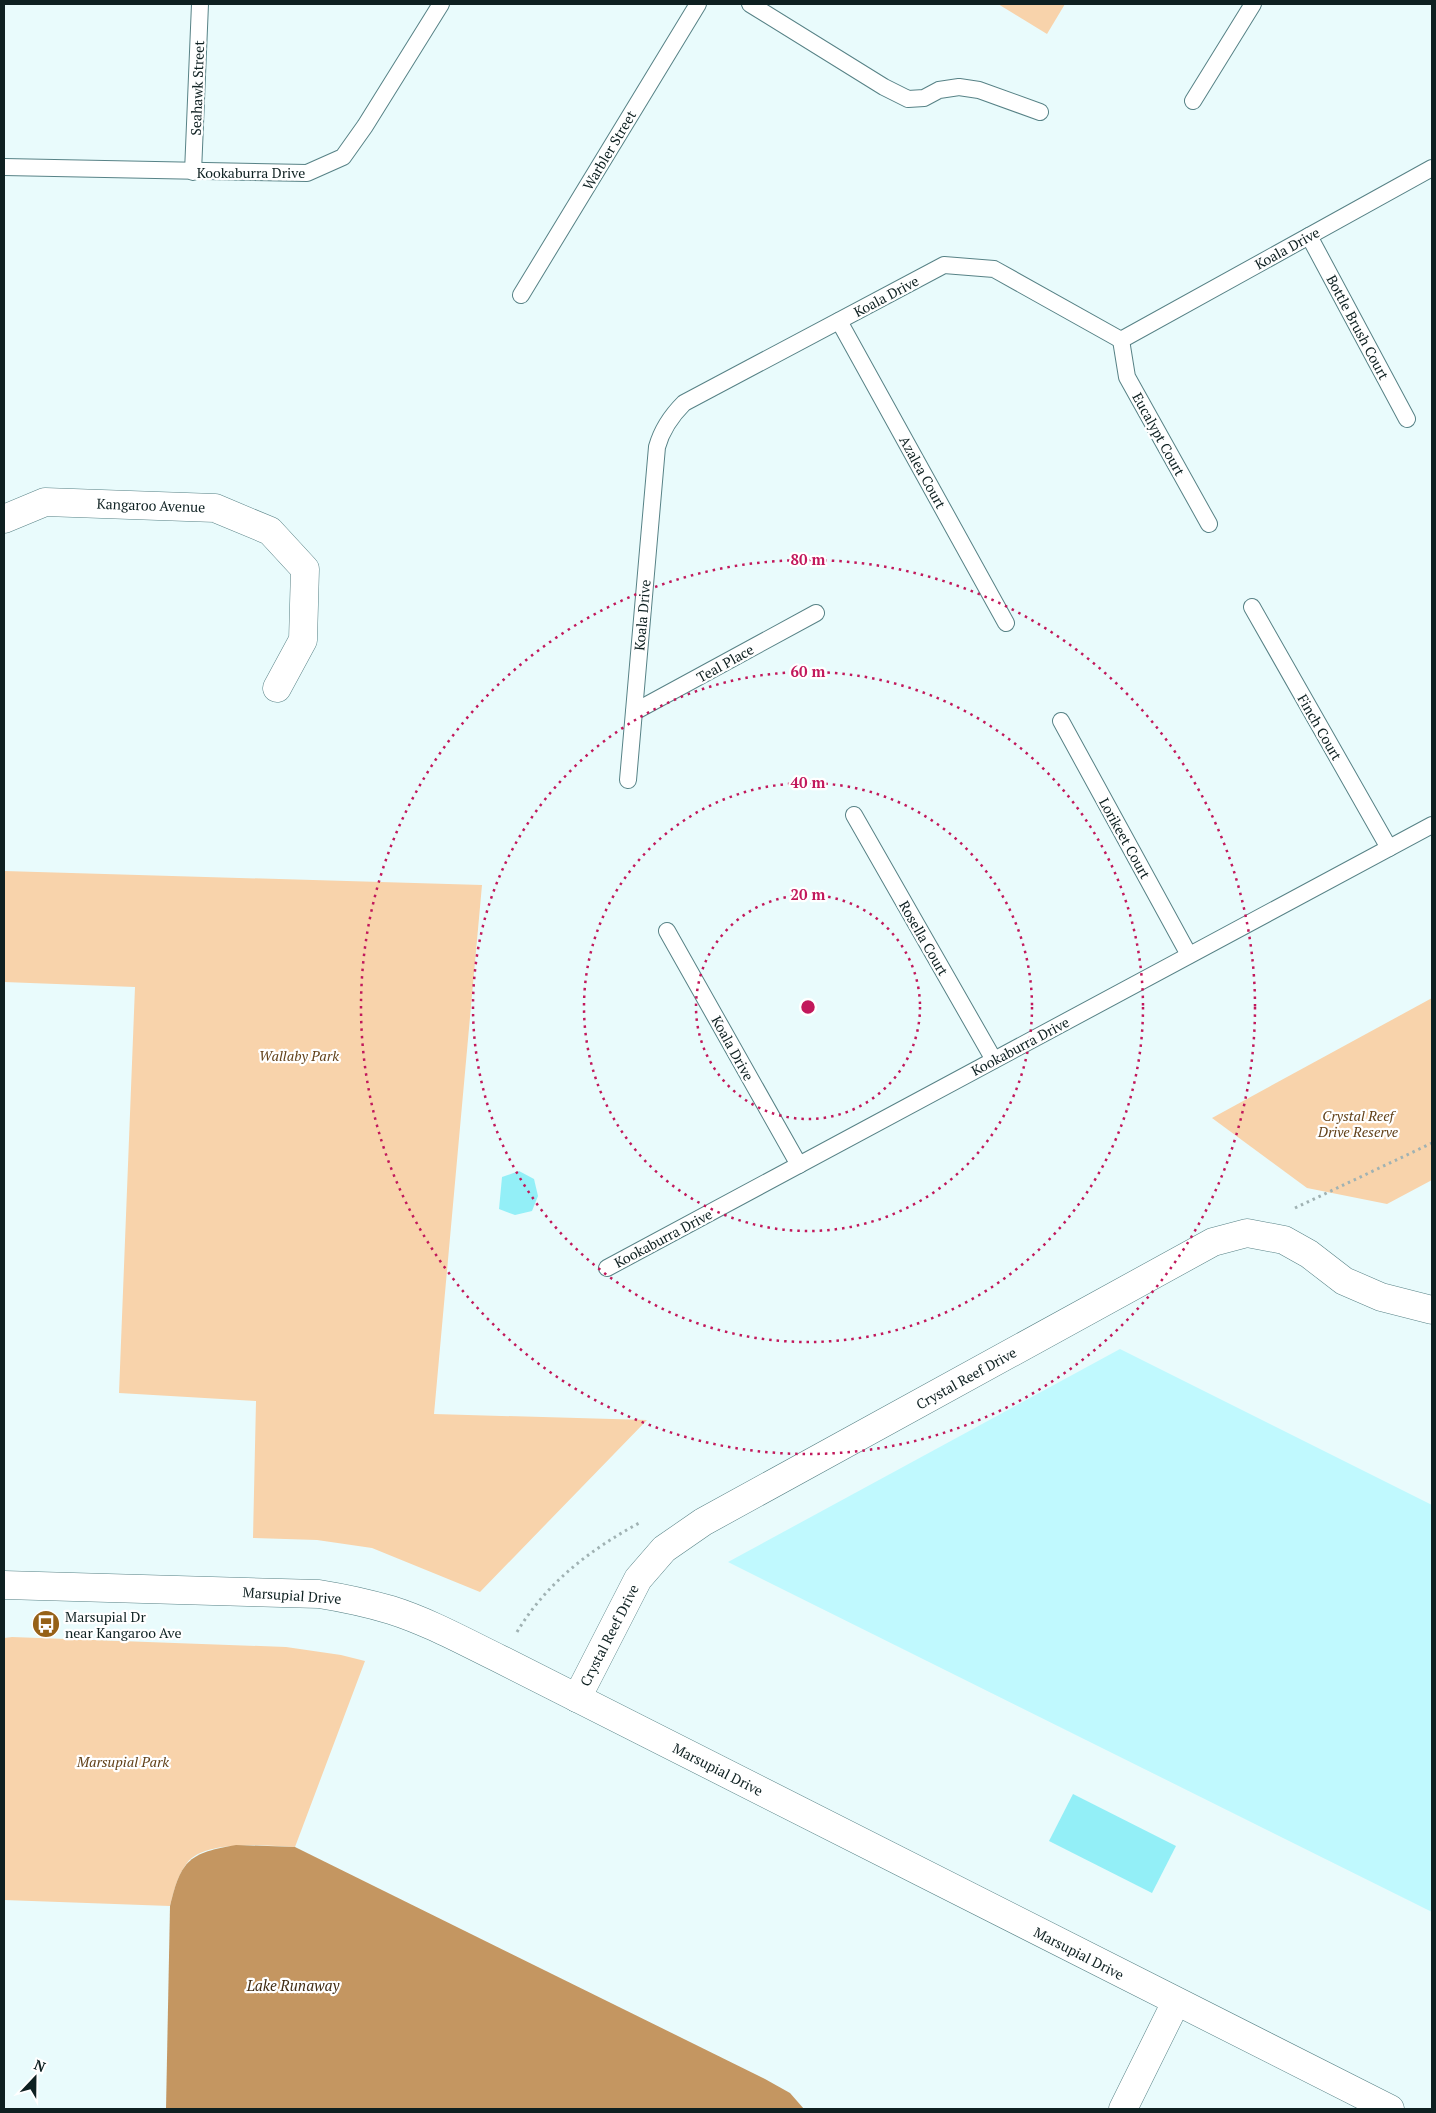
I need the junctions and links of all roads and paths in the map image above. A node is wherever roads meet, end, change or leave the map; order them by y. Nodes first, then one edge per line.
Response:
1 (200, 4) edge
2 (441, 4) edge
3 (698, 4) edge
4 (750, 4) edge
5 (1253, 4) edge
6 (1193, 101) dead end
7 (1040, 112) dead end
8 (4, 167) edge
9 (1432, 168) edge
10 (193, 172) junction
11 (1309, 236) junction
12 (521, 295) dead end
13 (839, 321) junction
14 (1121, 340) junction
15 (1408, 419) dead end
16 (4, 520) edge
17 (1209, 524) dead end
18 (1252, 607) dead end
19 (816, 613) dead end
20 (1006, 623) dead end
21 (276, 688) dead end
22 (634, 712) junction
23 (1061, 721) dead end
24 (628, 780) dead end
25 (854, 815) dead end
26 (1432, 825) edge
27 (1389, 848) junction
28 (667, 931) dead end
29 (1189, 955) junction
30 (994, 1060) junction
31 (799, 1165) junction
32 (607, 1268) dead end
33 (1432, 1310) edge
34 (4, 1585) edge
35 (577, 1698) junction
36 (1176, 2002) junction
37 (1123, 2109) edge
38 (1390, 2109) edge

1 - 10 lane, Seahawk Street
2 - 10 lane, Kookaburra Drive
3 - 12 lane, Warbler Street
4 - 7 lane
5 - 6 lane
8 - 10 lane, Kookaburra Drive
9 - 11 lane, Koala Drive
11 - 14 lane, Koala Drive
11 - 15 lane, Bottle Brush Court
13 - 14 lane, Koala Drive
13 - 20 lane, Azalea Court
13 - 22 lane, Koala Drive
14 - 17 lane, Eucalypt Court
16 - 21 street, Kangaroo Avenue
18 - 27 lane, Finch Court
19 - 22 lane, Teal Place
22 - 24 lane, Koala Drive
23 - 29 lane, Lorikeet Court
25 - 30 lane, Rosella Court
26 - 27 lane, Kookaburra Drive
27 - 29 lane, Kookaburra Drive
28 - 31 lane, Koala Drive
29 - 30 lane, Kookaburra Drive
30 - 31 lane, Kookaburra Drive
31 - 32 lane, Kookaburra Drive
33 - 35 street, Crystal Reef Drive
34 - 35 street, Marsupial Drive
35 - 36 street, Marsupial Drive
36 - 37 street
36 - 38 street, Marsupial Drive

